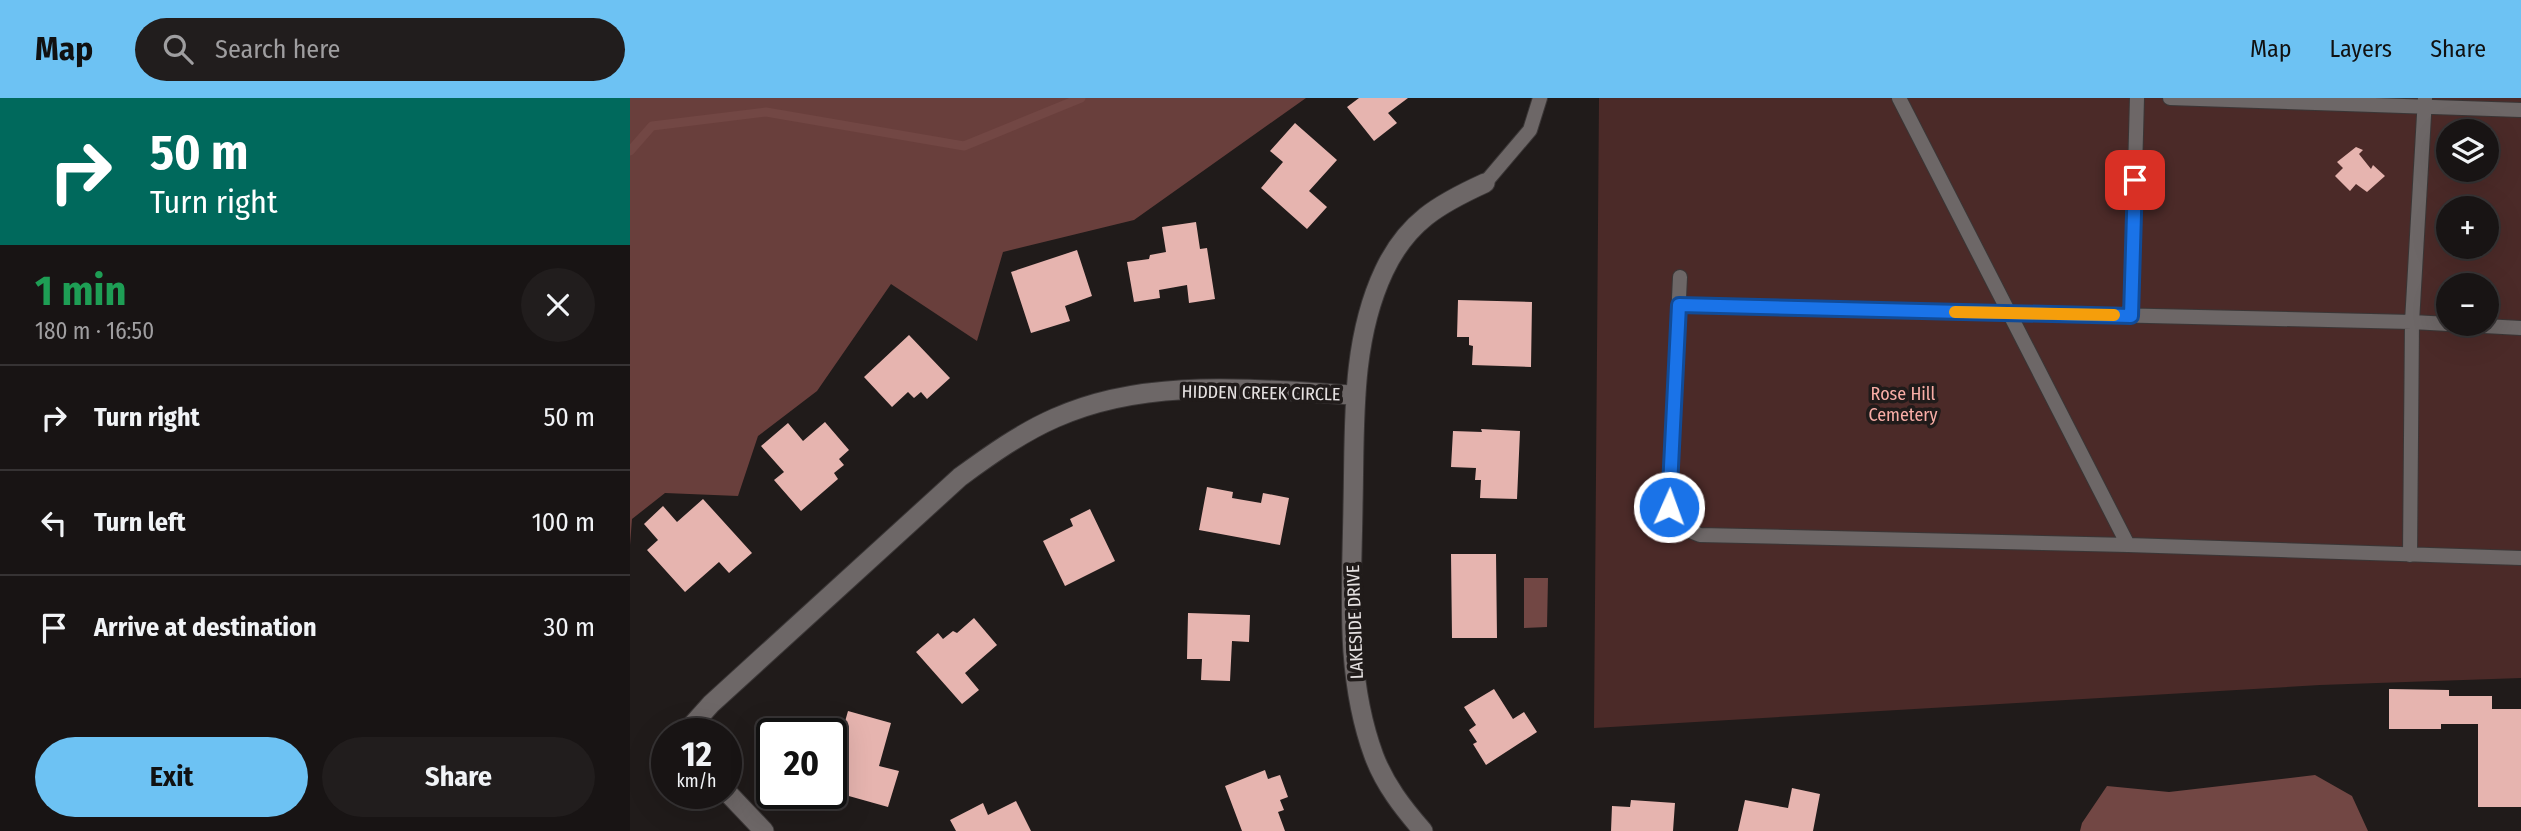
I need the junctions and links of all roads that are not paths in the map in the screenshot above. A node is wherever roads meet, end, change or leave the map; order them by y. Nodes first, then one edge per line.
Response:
1 (1540, 98) edge
2 (1899, 98) edge
3 (2137, 98) edge
4 (2170, 98) edge
5 (2424, 102) edge
6 (2521, 110) edge
7 (1485, 183) joint
8 (1680, 277) dead end
9 (1679, 305) junction
10 (2008, 313) junction
11 (2131, 316) junction
12 (2412, 322) junction
13 (2521, 328) edge
14 (1356, 395) junction
15 (2128, 545) junction
16 (2410, 555) junction
17 (2521, 558) edge
18 (698, 718) edge
19 (742, 808) edge
20 (764, 831) edge
21 (1423, 831) edge

1 - 7 lane
2 - 10 lane
3 - 11 lane
4 - 5 lane
5 - 6 lane
5 - 12 lane
7 - 14 street, HIDDEN CREEK CIRCLE
8 - 9 lane
9 - 10 lane
9 - 15 lane
10 - 11 lane
10 - 15 lane
11 - 12 lane
12 - 13 lane
12 - 16 lane
14 - 18 street, HIDDEN CREEK CIRCLE
14 - 21 street, LAKESIDE DRIVE
15 - 16 lane
16 - 17 lane
19 - 20 street

